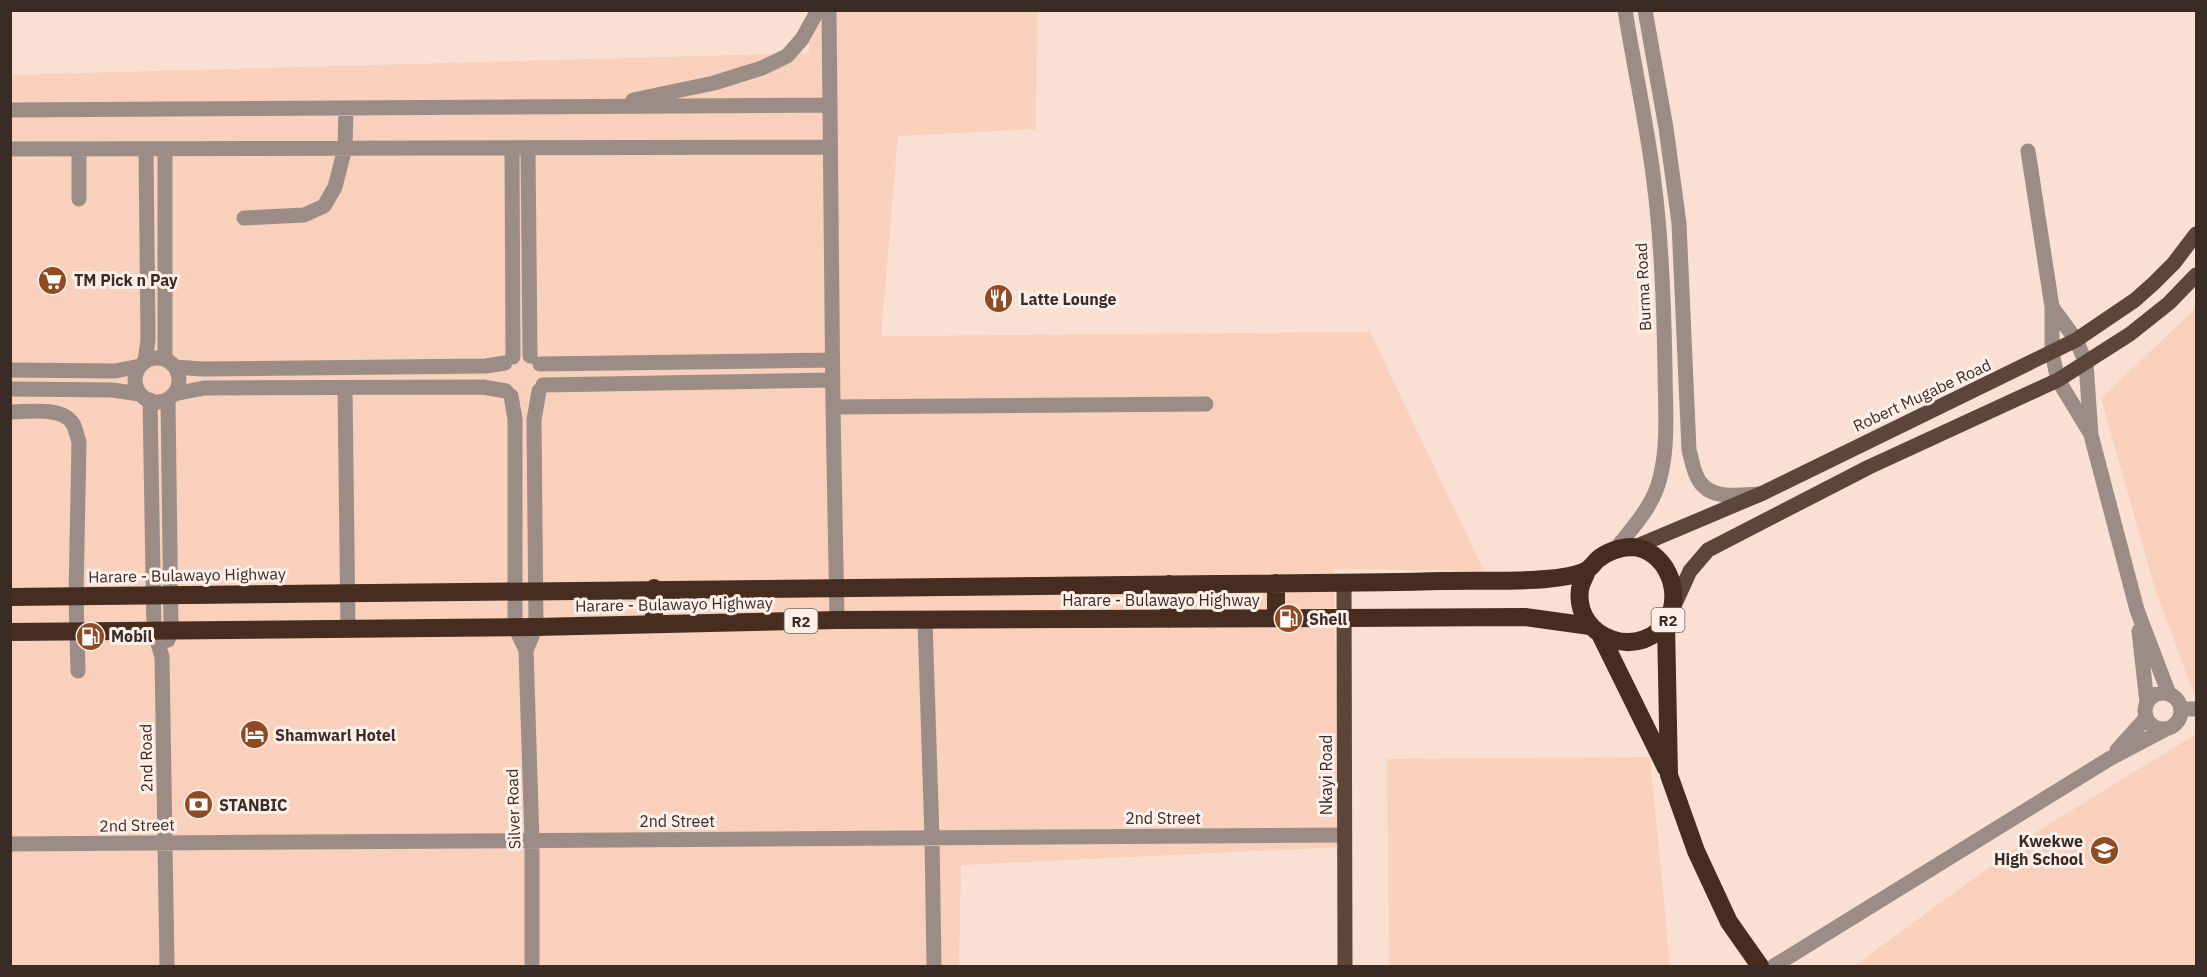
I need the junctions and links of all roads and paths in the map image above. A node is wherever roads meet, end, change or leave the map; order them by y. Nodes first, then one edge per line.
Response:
1 (818, 10) edge
2 (829, 10) edge
3 (1624, 10) edge
4 (1645, 10) edge
5 (830, 105) junction
6 (600, 106) junction
7 (346, 108) junction
8 (10, 110) edge
9 (830, 147) junction
10 (345, 148) junction
11 (520, 148) junction
12 (10, 149) edge
13 (79, 149) junction
14 (146, 149) junction
15 (165, 149) junction
16 (2028, 151) dead end
17 (79, 199) dead end
18 (244, 219) dead end
19 (2196, 234) edge
20 (2196, 275) edge
21 (2052, 307) junction
22 (2076, 340) junction
23 (2052, 353) junction
24 (509, 360) junction
25 (535, 360) junction
26 (832, 360) junction
27 (170, 363) junction
28 (2086, 363) junction
29 (143, 364) junction
30 (10, 369) edge
31 (832, 380) junction
32 (2058, 380) junction
33 (345, 388) junction
34 (541, 388) junction
35 (10, 389) edge
36 (509, 393) junction
37 (145, 397) junction
38 (171, 397) junction
39 (1206, 404) dead end
40 (833, 407) junction
41 (10, 412) edge
42 (2091, 435) junction
43 (1763, 493) junction
44 (1635, 547) junction
45 (1614, 551) junction
46 (1587, 571) junction
47 (1276, 583) junction
48 (1344, 583) junction
49 (1169, 584) junction
50 (837, 585) junction
51 (654, 588) junction
52 (516, 590) junction
53 (537, 590) junction
54 (348, 592) junction
55 (163, 595) junction
56 (76, 596) junction
57 (10, 597) edge
58 (2137, 610) junction
59 (1670, 615) junction
60 (1276, 618) junction
61 (1343, 618) junction
62 (1169, 619) junction
63 (837, 621) junction
64 (925, 621) junction
65 (654, 624) junction
66 (515, 627) junction
67 (536, 627) junction
68 (348, 628) junction
69 (162, 630) junction
70 (77, 631) junction
71 (1596, 631) junction
72 (10, 632) edge
73 (526, 650) junction
74 (78, 671) dead end
75 (2169, 694) junction
76 (2189, 709) edge
77 (2147, 711) junction
78 (2164, 730) junction
79 (2109, 759) junction
80 (1669, 775) junction
81 (1344, 836) junction
82 (932, 837) junction
83 (532, 841) junction
84 (166, 843) junction
85 (10, 844) edge
86 (166, 966) edge
87 (532, 966) edge
88 (934, 966) edge
89 (1345, 966) edge
90 (1760, 966) edge
91 (1774, 966) edge

1 - 6 street
2 - 5 street
3 - 45 street, Burma Road
4 - 43 street
5 - 6 street
5 - 9 street
6 - 7 street
7 - 8 street
7 - 10 street
9 - 11 street
9 - 26 street
10 - 11 street
10 - 15 street
10 - 18 street
11 - 24 street
11 - 25 street
12 - 13 street
13 - 14 street
13 - 17 street
14 - 15 street
14 - 29 street
15 - 27 street
16 - 21 street
19 - 22 main road, Robert Mugabe Road
20 - 28 main road
21 - 22 street
21 - 23 street
22 - 23 main road, Robert Mugabe Road
22 - 28 street
23 - 32 street
23 - 43 main road, Robert Mugabe Road
24 - 25 street
24 - 27 street
24 - 36 street
25 - 26 street
25 - 34 street
26 - 31 street
27 - 29 street
27 - 38 street
28 - 32 main road
28 - 42 street
29 - 30 street
29 - 37 street
31 - 34 street
31 - 40 street
32 - 42 street
32 - 59 main road
33 - 36 street
33 - 38 street
33 - 54 street
34 - 36 street
34 - 53 street
35 - 37 street
36 - 52 street
37 - 38 street
37 - 55 street
38 - 55 street
39 - 40 street
40 - 50 street
41 - 56 street
42 - 58 street
43 - 44 main road, Robert Mugabe Road
44 - 45 highway, Harare - Bulawayo Highway / R2
44 - 59 highway, R2
45 - 46 highway, Harare - Bulawayo Highway / R2
46 - 48 highway, Harare - Bulawayo Highway / R2
46 - 71 highway, R2
47 - 48 highway, Harare - Bulawayo Highway / R2
47 - 49 highway, Harare - Bulawayo Highway / R2
47 - 60 highway
48 - 61 main road, Nkayi Road
49 - 50 highway, Harare - Bulawayo Highway / R2
49 - 62 highway
50 - 51 highway, Harare - Bulawayo Highway / R2
50 - 63 street
51 - 53 highway, Harare - Bulawayo Highway / R2
51 - 65 highway
52 - 53 highway, Harare - Bulawayo Highway / R2
52 - 54 highway, Harare - Bulawayo Highway / R2
52 - 66 street
53 - 67 street
54 - 55 highway, Harare - Bulawayo Highway / R2
54 - 68 street
55 - 56 highway, Harare - Bulawayo Highway / R2
55 - 69 street, 2nd Road
56 - 57 highway, Harare - Bulawayo Highway / R2
56 - 70 street
58 - 75 street
58 - 77 street
59 - 71 highway, Harare - Bulawayo Highway / R2
59 - 80 highway, R2
60 - 61 highway, Harare - Bulawayo Highway / R2
60 - 62 highway, Harare - Bulawayo Highway / R2
61 - 71 highway, Harare - Bulawayo Highway / R2
61 - 81 main road, Nkayi Road
62 - 64 highway, Harare - Bulawayo Highway / R2
63 - 64 highway, Harare - Bulawayo Highway / R2
63 - 65 highway, Harare - Bulawayo Highway / R2
64 - 82 street
65 - 67 highway, Harare - Bulawayo Highway / R2
66 - 67 highway, Harare - Bulawayo Highway / R2
66 - 68 highway, Harare - Bulawayo Highway / R2
66 - 73 street, Silver Road
67 - 73 street, Silver Road
68 - 69 highway, Harare - Bulawayo Highway / R2
69 - 70 highway, Harare - Bulawayo Highway / R2
69 - 84 street, 2nd Road
70 - 72 highway, Harare - Bulawayo Highway / R2
70 - 74 street
71 - 80 highway, R2
73 - 83 street, Silver Road
75 - 76 street
75 - 77 street
76 - 78 street
77 - 78 street
77 - 79 street
78 - 79 street
79 - 91 street
80 - 90 highway, R2
81 - 82 street, 2nd Street
81 - 89 main road, Nkayi Road
82 - 83 street, 2nd Street
82 - 88 street
83 - 84 street, 2nd Street
83 - 87 street, Silver Road
84 - 85 street, 2nd Street
84 - 86 street, 2nd Road

